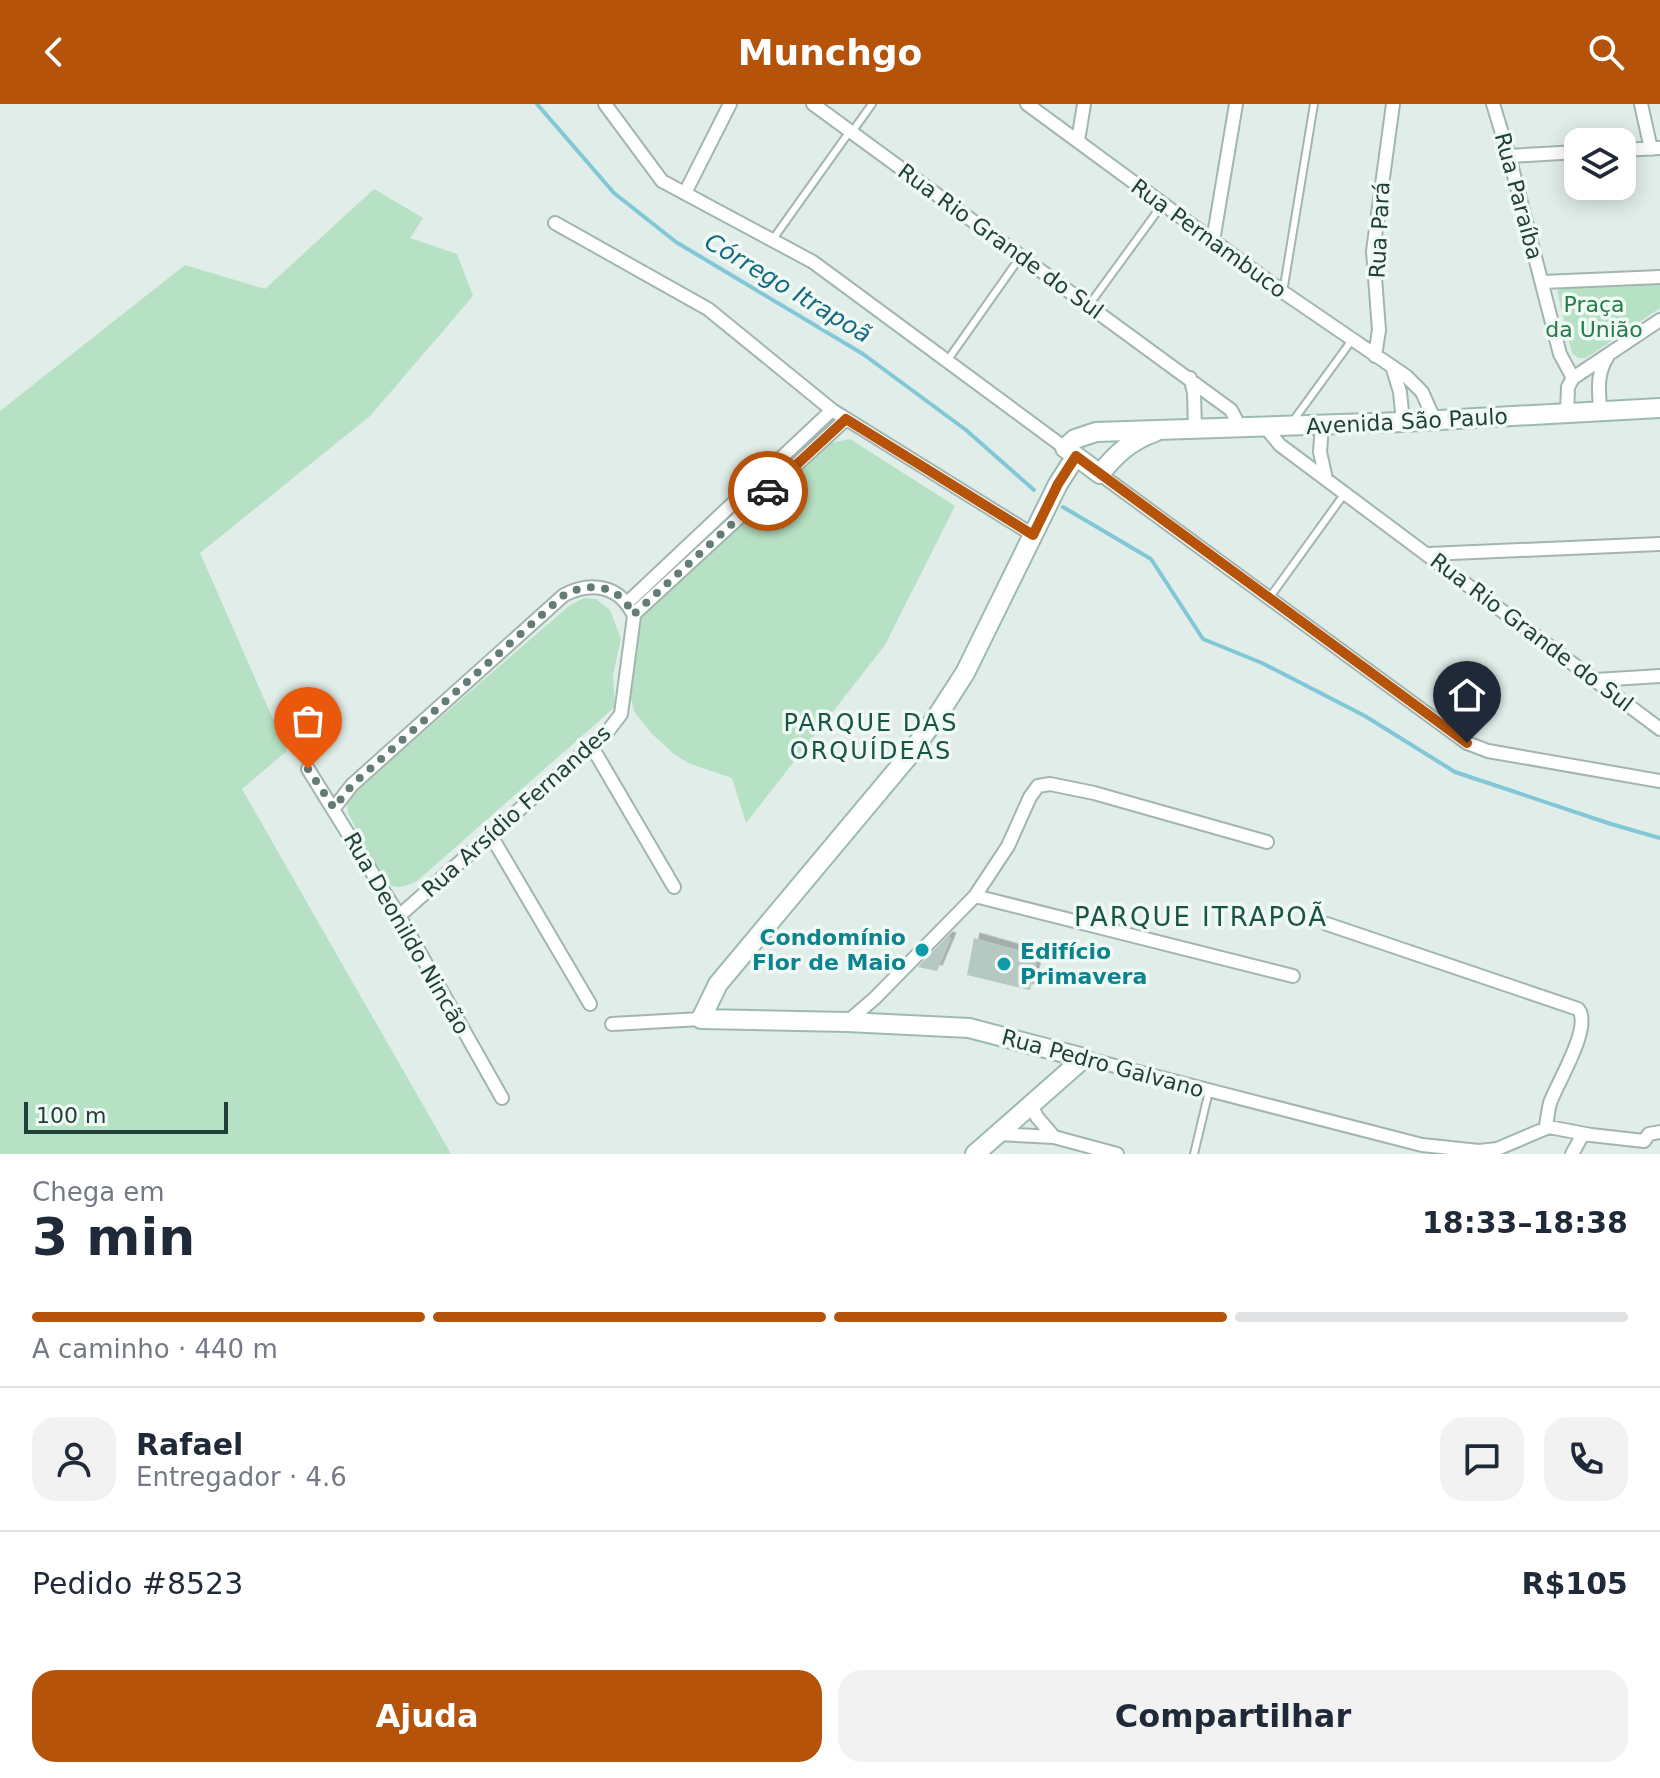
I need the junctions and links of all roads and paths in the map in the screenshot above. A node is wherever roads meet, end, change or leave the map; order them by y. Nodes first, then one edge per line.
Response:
1 (605, 104) edge
2 (730, 104) edge
3 (813, 104) edge
4 (872, 104) edge
5 (1027, 104) edge
6 (1084, 104) edge
7 (1236, 104) edge
8 (1314, 104) edge
9 (1393, 104) edge
10 (1493, 104) edge
11 (1641, 104) edge
12 (851, 132) junction
13 (1078, 141) junction
14 (1656, 148) edge
15 (1636, 149) edge
16 (1564, 153) edge
17 (1509, 156) junction
18 (685, 193) junction
19 (1163, 204) junction
20 (555, 223) dead end
21 (773, 239) junction
22 (1213, 241) junction
23 (1021, 256) junction
24 (1660, 277) edge
25 (1543, 282) junction
26 (1283, 292) junction
27 (1089, 305) junction
28 (1660, 320) edge
29 (1352, 340) junction
30 (1609, 354) junction
31 (1375, 356) junction
32 (947, 361) junction
33 (1393, 369) junction
34 (1190, 378) junction
35 (1573, 378) junction
36 (1660, 408) edge
37 (832, 410) junction
38 (1600, 410) junction
39 (1567, 412) junction
40 (846, 419) junction
41 (1435, 421) junction
42 (1403, 422) junction
43 (1322, 425) junction
44 (1289, 427) junction
45 (1266, 428) junction
46 (1241, 429) junction
47 (1195, 431) junction
48 (1155, 432) junction
49 (1070, 452) junction
50 (1100, 474) junction
51 (1326, 479) junction
52 (1345, 493) junction
53 (1033, 535) junction
54 (1660, 544) edge
55 (1429, 554) junction
56 (1269, 599) junction
57 (630, 608) junction
58 (1660, 676) edge
59 (1596, 680) junction
60 (1660, 729) edge
61 (592, 747) junction
62 (308, 769) dead end
63 (1660, 781) edge
64 (334, 808) junction
65 (490, 834) junction
66 (1267, 842) dead end
67 (674, 887) dead end
68 (975, 896) junction
69 (399, 916) junction
70 (1327, 924) dead end
71 (1293, 976) dead end
72 (875, 998) junction
73 (590, 1004) dead end
74 (701, 1019) junction
75 (847, 1022) junction
76 (877, 1023) junction
77 (612, 1024) dead end
78 (1084, 1058) junction
79 (1209, 1091) junction
80 (502, 1098) dead end
81 (1031, 1105) junction
82 (1546, 1127) junction
83 (997, 1134) junction
84 (1583, 1134) junction
85 (1054, 1137) junction
86 (1653, 1137) edge
87 (975, 1154) edge
88 (1117, 1154) edge
89 (1194, 1154) edge
90 (1572, 1154) edge

1 - 18 street
2 - 18 street
3 - 12 street, Rua Rio Grande do Sul
4 - 12 lane
5 - 13 street, Rua Pernambuco
6 - 13 street
7 - 22 street
8 - 26 lane
9 - 31 street, Rua Pará
10 - 17 street, Rua Paraíba
11 - 14 street
12 - 21 lane
12 - 23 street, Rua Rio Grande do Sul
13 - 19 street, Rua Pernambuco
14 - 15 street
16 - 17 street
17 - 25 street, Rua Paraíba
18 - 21 street
19 - 22 street, Rua Pernambuco
19 - 27 lane
20 - 37 street
21 - 32 street
22 - 26 street, Rua Pernambuco
23 - 27 street, Rua Rio Grande do Sul
23 - 32 lane
24 - 25 street
25 - 35 street, Rua Paraíba
26 - 29 street, Rua Pernambuco
27 - 34 street, Rua Rio Grande do Sul
28 - 30 street
29 - 31 street, Rua Pernambuco
29 - 44 lane
30 - 35 street
30 - 38 street
31 - 33 street, Rua Pernambuco
32 - 49 street
33 - 41 street, Rua Pernambuco
33 - 42 street
34 - 46 street, Rua Rio Grande do Sul
34 - 47 street
35 - 39 street
36 - 38 main road, Avenida São Paulo
37 - 40 street
37 - 57 street
38 - 39 main road, Avenida São Paulo
39 - 41 main road, Avenida São Paulo
40 - 53 street
40 - 57 street
41 - 42 main road, Avenida São Paulo
42 - 43 main road, Avenida São Paulo
43 - 44 main road, Avenida São Paulo
43 - 51 street
44 - 45 main road, Avenida São Paulo
45 - 46 main road, Avenida São Paulo
45 - 51 street, Rua Rio Grande do Sul
46 - 47 main road, Avenida São Paulo
47 - 48 main road, Avenida São Paulo
48 - 49 main road, Avenida São Paulo
48 - 50 main road, Avenida São Paulo
49 - 50 main road
49 - 53 main road
50 - 56 street
51 - 52 street, Rua Rio Grande do Sul
52 - 55 street, Rua Rio Grande do Sul
52 - 56 lane
53 - 74 main road
54 - 55 street
55 - 59 street, Rua Rio Grande do Sul
56 - 63 street
57 - 61 street, Rua Arsídio Fernandes
57 - 64 street
58 - 59 street
59 - 60 street, Rua Rio Grande do Sul
61 - 65 street, Rua Arsídio Fernandes
61 - 67 street
62 - 64 street, Rua Deonildo Nincão
64 - 69 street, Rua Deonildo Nincão
65 - 69 street, Rua Arsídio Fernandes
65 - 73 street
66 - 68 street
68 - 71 street
68 - 72 street
69 - 80 street, Rua Deonildo Nincão
70 - 82 street
72 - 75 street
72 - 76 street
74 - 75 main road, Rua Pedro Galvano
74 - 77 street, Rua Pedro Galvano
75 - 76 main road, Rua Pedro Galvano
76 - 78 main road, Rua Pedro Galvano
78 - 79 street, Rua Pedro Galvano
78 - 81 main road
79 - 82 street, Rua Pedro Galvano
79 - 89 lane
81 - 83 main road
81 - 85 street
82 - 84 street
83 - 85 street
83 - 87 main road
84 - 86 street
84 - 90 street
85 - 88 street

